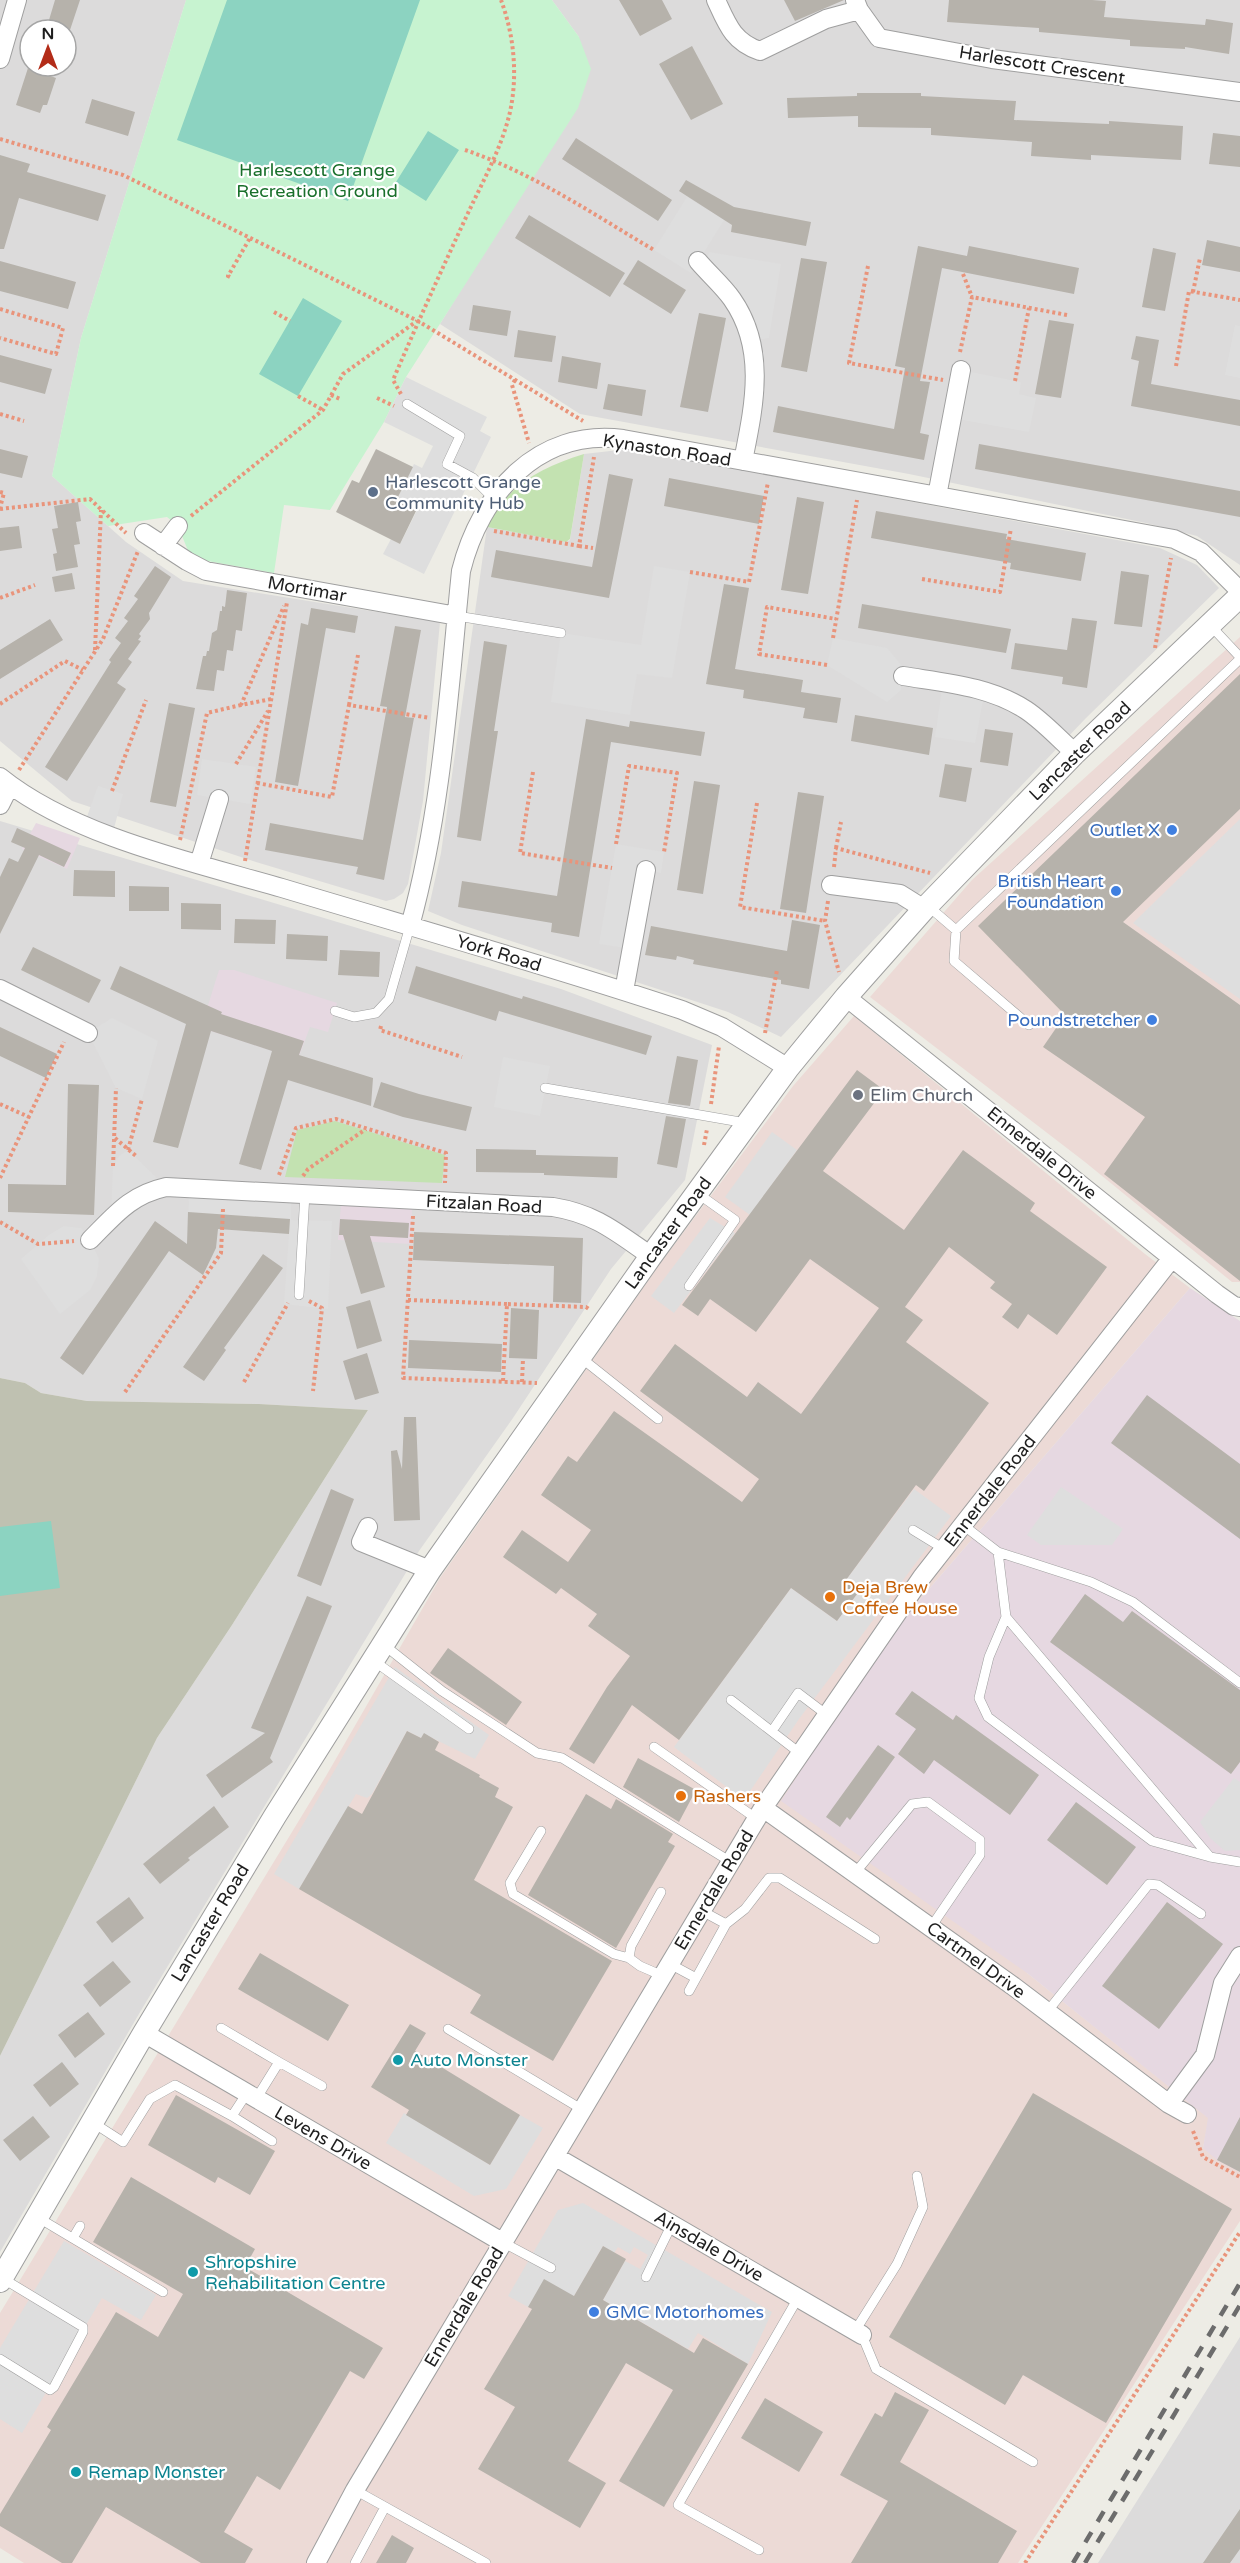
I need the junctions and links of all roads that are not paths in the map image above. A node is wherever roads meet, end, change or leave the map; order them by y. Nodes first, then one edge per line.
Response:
1 (17, 0) edge
2 (716, 0) edge
3 (857, 5) edge
4 (0, 59) edge
5 (1240, 92) edge
6 (698, 261) dead end
7 (960, 376) road end
8 (408, 404) road end
9 (743, 461) junction
10 (937, 496) junction
11 (493, 498) junction
12 (178, 526) road end
13 (142, 540) road end
14 (163, 546) junction
15 (1240, 591) edge
16 (1240, 596) edge
17 (457, 616) junction
18 (1210, 625) junction
19 (561, 633) dead end
20 (1240, 658) edge
21 (903, 676) dead end
22 (1075, 753) junction
23 (5, 781) edge
24 (219, 799) dead end
25 (0, 805) edge
26 (199, 864) junction
27 (646, 870) dead end
28 (831, 885) dead end
29 (926, 907) junction
30 (410, 926) junction
31 (956, 930) junction
32 (0, 989) edge
33 (624, 991) junction
34 (846, 997) junction
35 (335, 1011) dead end
36 (1029, 1025) dead end
37 (80, 1029) road end
38 (788, 1068) junction
39 (545, 1088) dead end
40 (748, 1123) junction
41 (697, 1192) junction
42 (302, 1194) junction
43 (90, 1240) road end
44 (651, 1256) junction
45 (1172, 1258) junction
46 (689, 1286) dead end
47 (299, 1295) road end
48 (1240, 1307) edge
49 (580, 1357) junction
50 (658, 1419) dead end
51 (963, 1525) junction
52 (368, 1527) dead end
53 (913, 1530) dead end
54 (944, 1549) junction
55 (998, 1552) junction
56 (430, 1570) junction
57 (1006, 1617) junction
58 (379, 1653) junction
59 (1240, 1683) edge
60 (731, 1700) dead end
61 (827, 1715) junction
62 (470, 1729) dead end
63 (772, 1731) junction
64 (654, 1747) dead end
65 (801, 1754) junction
66 (760, 1814) junction
67 (541, 1831) dead end
68 (1210, 1857) junction
69 (731, 1862) junction
70 (1240, 1862) edge
71 (855, 1873) junction
72 (661, 1892) dead end
73 (702, 1911) junction
74 (1201, 1914) dead end
75 (726, 1924) junction
76 (931, 1927) junction
77 (874, 1939) dead end
78 (1240, 1956) edge
79 (629, 1958) junction
80 (667, 1970) junction
81 (696, 1978) junction
82 (689, 1991) dead end
83 (1047, 2012) junction
84 (221, 2028) dead end
85 (448, 2029) dead end
86 (144, 2033) junction
87 (279, 2062) junction
88 (322, 2086) dead end
89 (251, 2096) junction
90 (1169, 2104) junction
91 (584, 2110) junction
92 (1187, 2114) road end
93 (232, 2116) junction
94 (92, 2122) junction
95 (272, 2141) dead end
96 (556, 2157) junction
97 (917, 2176) dead end
98 (37, 2217) junction
99 (672, 2224) junction
100 (80, 2226) dead end
101 (73, 2238) junction
102 (502, 2242) junction
103 (551, 2268) dead end
104 (646, 2277) dead end
105 (1, 2278) edge
106 (163, 2292) dead end
107 (798, 2298) junction
108 (858, 2333) junction
109 (0, 2359) edge
110 (1033, 2462) dead end
111 (355, 2490) junction
112 (385, 2507) junction
113 (759, 2550) dead end
114 (316, 2563) edge
115 (355, 2563) edge
116 (486, 2563) edge

1 - 4 street
2 - 3 street, Harlescott Crescent
3 - 5 street, Harlescott Crescent
6 - 9 street
7 - 10 street
8 - 11 lane
9 - 10 street, Kynaston Road
9 - 11 street, Kynaston Road
10 - 15 street, Kynaston Road
11 - 17 street, Kynaston Road
12 - 14 street
13 - 14 street, Mortimar
14 - 17 street, Mortimar
16 - 18 street, Lancaster Road
17 - 19 lane
17 - 30 street, Kynaston Road
18 - 20 lane
18 - 22 street, Lancaster Road
20 - 31 lane
21 - 22 street
22 - 29 street, Lancaster Road
23 - 25 street
23 - 26 street, York Road
24 - 26 street
26 - 30 street, York Road
27 - 33 street
28 - 29 street
29 - 31 lane
29 - 34 street, Lancaster Road
30 - 33 street, York Road
30 - 35 lane
31 - 36 lane
32 - 37 street
33 - 38 street, York Road
34 - 38 street, Lancaster Road
34 - 45 street, Ennerdale Drive
38 - 40 street, Lancaster Road
39 - 40 lane
40 - 41 street, Lancaster Road
41 - 44 street, Lancaster Road
41 - 46 lane
42 - 43 street, Fitzalan Road
42 - 44 street, Fitzalan Road
42 - 47 lane
44 - 49 street, Lancaster Road
45 - 48 street, Ennerdale Drive
45 - 51 street, Ennerdale Road
49 - 50 lane
49 - 56 street, Lancaster Road
51 - 54 street, Ennerdale Road
51 - 55 lane
52 - 56 street
53 - 54 lane
54 - 61 street, Ennerdale Road
55 - 57 lane
55 - 59 lane
56 - 58 street, Lancaster Road
57 - 68 lane
57 - 68 lane
58 - 62 lane
58 - 69 lane
58 - 86 street, Lancaster Road
60 - 63 lane
61 - 63 lane
61 - 65 street, Ennerdale Road
63 - 65 lane
64 - 66 lane
65 - 66 street, Ennerdale Road
66 - 69 street, Ennerdale Road
66 - 71 street, Cartmel Drive
67 - 79 lane
68 - 70 lane
69 - 73 street, Ennerdale Road
71 - 76 street, Cartmel Drive
71 - 76 lane
72 - 79 lane
73 - 75 lane
73 - 80 street, Ennerdale Road
74 - 83 lane
75 - 77 lane
75 - 81 lane
76 - 83 street, Cartmel Drive
78 - 90 street
79 - 80 lane
80 - 81 lane
80 - 91 street, Ennerdale Road
81 - 82 lane
83 - 90 street, Cartmel Drive
84 - 87 lane
85 - 91 lane
86 - 89 street, Levens Drive
86 - 94 street, Lancaster Road
87 - 88 lane
87 - 89 lane
89 - 93 lane
89 - 102 street, Levens Drive
90 - 92 street, Cartmel Drive
91 - 96 street, Ennerdale Road
93 - 94 lane
93 - 95 lane
94 - 98 street, Lancaster Road
96 - 99 street, Ainsdale Drive
96 - 102 street, Ennerdale Road
97 - 108 lane
98 - 101 lane
98 - 105 street, Lancaster Road
99 - 104 lane
99 - 107 street, Ainsdale Drive
100 - 101 lane
101 - 106 lane
102 - 103 lane
102 - 111 street, Ennerdale Road
105 - 109 lane
107 - 108 street, Ainsdale Drive
107 - 113 lane
108 - 110 lane
111 - 112 lane
111 - 114 street, Ennerdale Road
112 - 115 lane
112 - 116 lane

